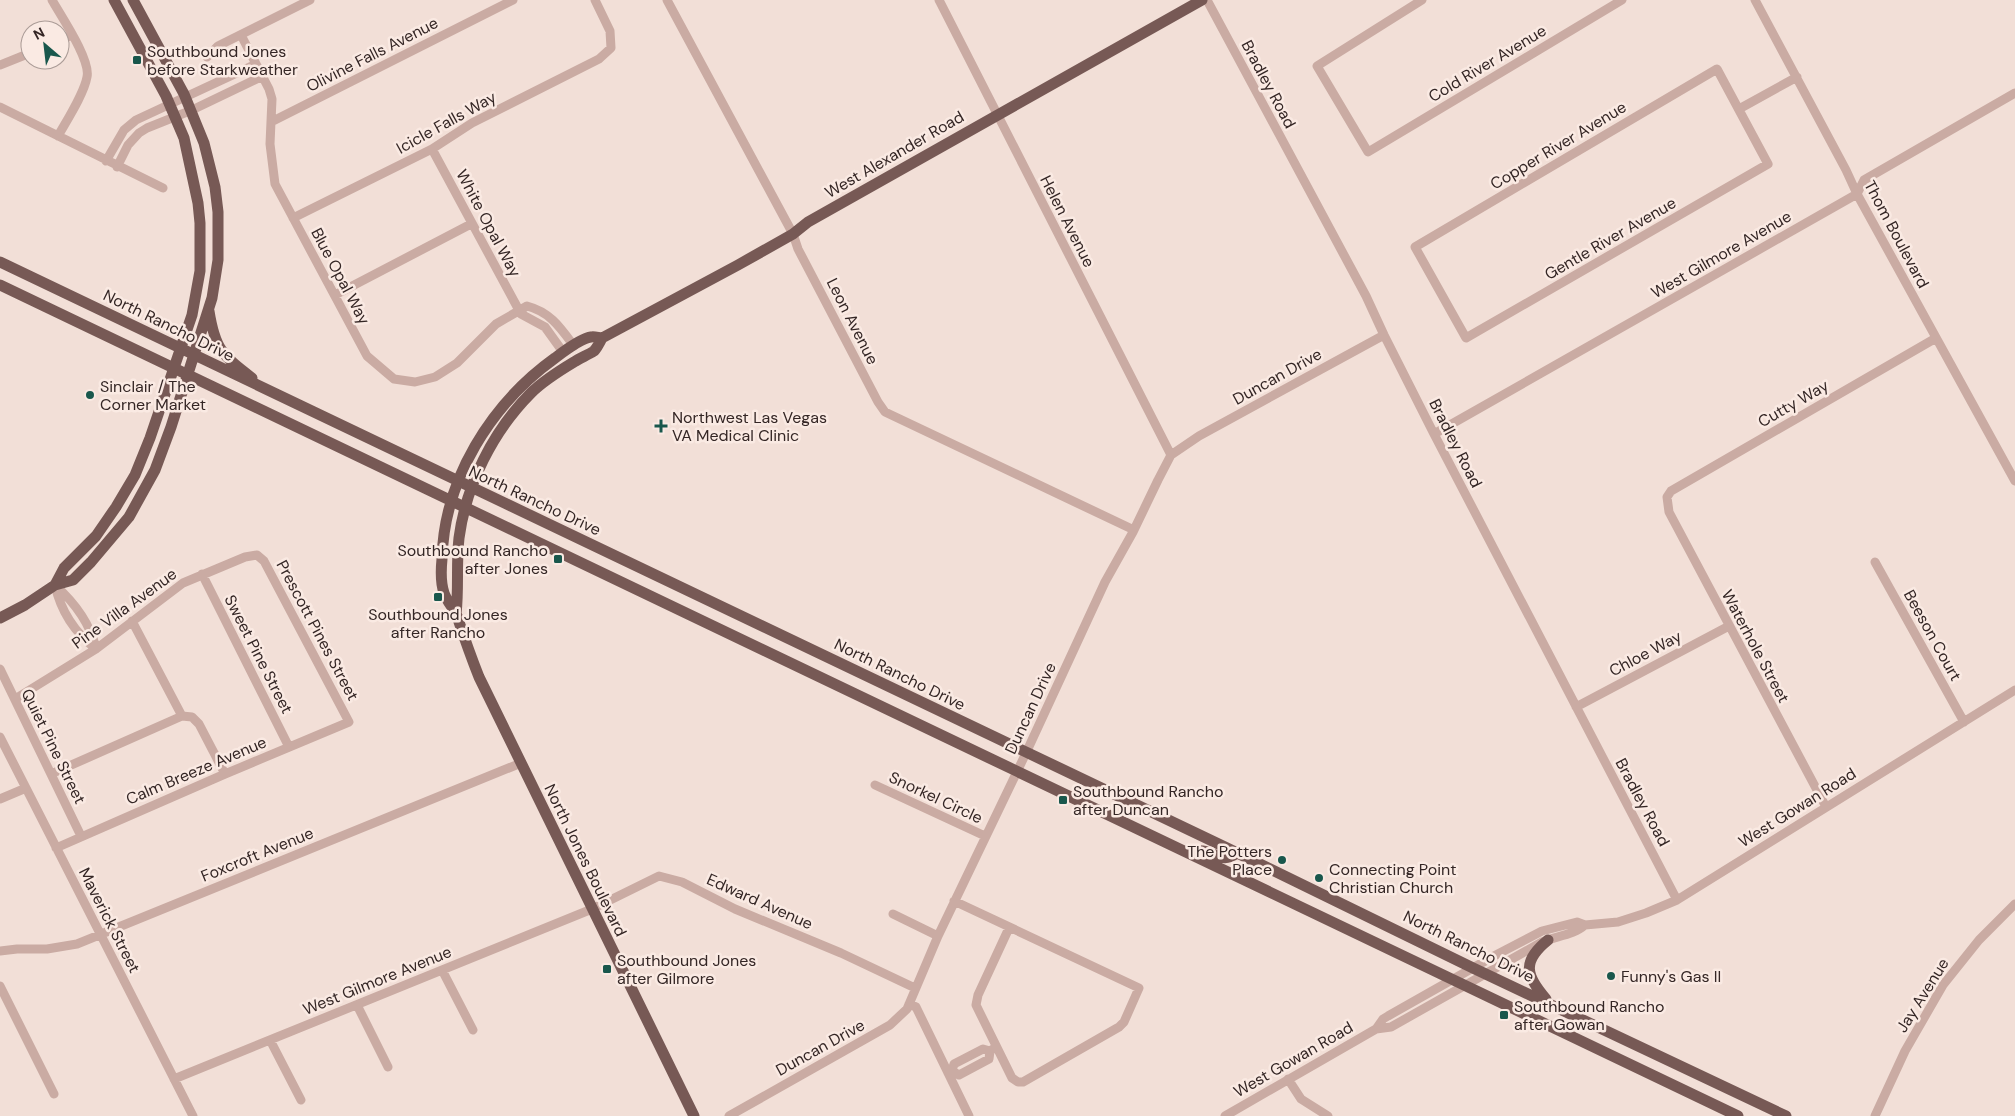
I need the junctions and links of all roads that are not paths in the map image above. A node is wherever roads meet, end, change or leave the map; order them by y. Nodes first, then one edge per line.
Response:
1 (52, 0) edge
2 (114, 0) edge
3 (133, 0) edge
4 (310, 0) edge
5 (513, 0) edge
6 (595, 0) edge
7 (1202, 0) edge
8 (1207, 0) edge
9 (1422, 0) edge
10 (1622, 0) edge
11 (1755, 0) edge
12 (941, 1) edge
13 (671, 2) edge
14 (72, 35) joint
15 (241, 35) junction
16 (20, 57) edge
17 (206, 57) dead end
18 (256, 64) junction
19 (0, 65) edge
20 (263, 76) junction
21 (1797, 77) junction
22 (2015, 93) edge
23 (186, 97) junction
24 (170, 104) junction
25 (0, 108) edge
26 (1739, 109) junction
27 (192, 110) junction
28 (996, 115) junction
29 (176, 116) junction
30 (271, 122) junction
31 (58, 136) junction
32 (432, 149) junction
33 (106, 161) junction
34 (117, 166) junction
35 (163, 188) dead end
36 (1857, 194) junction
37 (293, 218) junction
38 (471, 224) junction
39 (792, 234) junction
40 (0, 262) edge
41 (0, 285) edge
42 (335, 295) junction
43 (209, 311) junction
44 (520, 312) junction
45 (1384, 335) junction
46 (602, 338) junction
47 (1466, 338) joint
48 (1936, 338) junction
49 (574, 346) junction
50 (180, 348) junction
51 (563, 352) junction
52 (193, 355) junction
53 (174, 368) junction
54 (186, 374) junction
55 (269, 391) junction
56 (1434, 434) junction
57 (1171, 456) junction
58 (139, 466) junction
59 (2015, 481) edge
60 (458, 482) junction
61 (472, 488) junction
62 (1667, 497) joint
63 (450, 500) junction
64 (465, 507) junction
65 (125, 522) junction
66 (1134, 530) junction
67 (257, 555) joint
68 (1875, 562) dead end
69 (202, 574) junction
70 (55, 585) junction
71 (456, 614) junction
72 (0, 618) edge
73 (132, 621) junction
74 (1729, 626) junction
75 (96, 649) junction
76 (0, 669) edge
77 (2015, 690) edge
78 (15, 699) junction
79 (1576, 707) junction
80 (182, 716) junction
81 (349, 722) joint
82 (1964, 722) junction
83 (0, 737) edge
84 (289, 747) junction
85 (1026, 752) junction
86 (521, 763) junction
87 (1017, 771) junction
88 (51, 774) junction
89 (225, 774) junction
90 (875, 785) dead end
91 (26, 788) junction
92 (0, 799) edge
93 (1826, 807) junction
94 (81, 836) junction
95 (985, 836) junction
96 (56, 848) junction
97 (1183, 851) junction
98 (1237, 853) junction
99 (1264, 866) junction
100 (1247, 882) junction
101 (1677, 900) junction
102 (954, 901) junction
103 (2015, 904) edge
104 (592, 909) junction
105 (893, 914) dead end
106 (1585, 925) junction
107 (1009, 928) junction
108 (101, 933) junction
109 (938, 936) junction
110 (1548, 940) junction
111 (0, 951) edge
112 (1473, 968) junction
113 (442, 970) junction
114 (1486, 974) junction
115 (1453, 979) junction
116 (1465, 985) junction
117 (0, 986) edge
118 (914, 988) junction
119 (1549, 1002) junction
120 (909, 1004) junction
121 (357, 1005) junction
122 (1376, 1029) junction
123 (473, 1030) dead end
124 (270, 1040) junction
125 (993, 1049) junction
126 (388, 1067) dead end
127 (950, 1072) junction
128 (174, 1079) junction
129 (1288, 1080) junction
130 (54, 1094) dead end
131 (301, 1100) dead end
132 (193, 1116) edge
133 (694, 1116) edge
134 (729, 1116) edge
135 (969, 1116) edge
136 (1226, 1116) edge
137 (1328, 1116) edge
138 (1738, 1116) edge
139 (1786, 1116) edge
140 (1875, 1116) edge

1 - 14 street
2 - 24 main road
3 - 23 main road
4 - 15 street
5 - 30 street, Olivine Falls Avenue
6 - 32 street, Icicle Falls Way
7 - 28 main road, West Alexander Road
8 - 45 street, Bradley Road
9 - 10 street, Cold River Avenue
11 - 21 street, Thom Boulevard
12 - 28 street, Helen Avenue
13 - 39 street, Leon Avenue
14 - 31 street
15 - 17 street
15 - 18 street, Blue Opal Way
16 - 19 street
18 - 20 street, Blue Opal Way
18 - 23 street
20 - 27 street
20 - 30 street, Blue Opal Way
21 - 26 street
21 - 36 street, Thom Boulevard
22 - 36 street, West Gilmore Avenue
23 - 24 street
23 - 27 main road
24 - 29 main road
24 - 33 street
25 - 31 street
26 - 47 street, Gentle River Avenue
26 - 47 street, Copper River Avenue
27 - 29 street
27 - 43 main road
28 - 39 main road, West Alexander Road
28 - 57 street, Helen Avenue
29 - 34 street
29 - 50 main road
30 - 37 street, Blue Opal Way
31 - 33 street
32 - 37 street, Icicle Falls Way
32 - 38 street, White Opal Way
33 - 34 street
34 - 35 street
36 - 48 street, Thom Boulevard
36 - 56 street, West Gilmore Avenue
37 - 42 street, Blue Opal Way
38 - 42 street
38 - 44 street, White Opal Way
39 - 46 main road, West Alexander Road
39 - 66 street, Leon Avenue
40 - 50 main road, North Rancho Drive
41 - 53 main road
42 - 44 street, Blue Opal Way
43 - 52 main road
43 - 55 main road
44 - 49 street, Blue Opal Way
44 - 51 street
45 - 56 street, Bradley Road
45 - 57 street, Duncan Drive
46 - 49 main road, West Alexander Road
46 - 61 main road, West Alexander Road
48 - 59 street, Thom Boulevard
48 - 62 street, Cutty Way
49 - 51 main road, West Alexander Road
50 - 52 main road, North Rancho Drive
50 - 53 main road
51 - 60 main road, West Alexander Road
52 - 54 main road
52 - 55 main road, North Rancho Drive
53 - 54 main road
53 - 58 main road
54 - 63 main road
54 - 65 main road
55 - 60 main road, North Rancho Drive
56 - 79 street, Bradley Road
57 - 66 street, Duncan Drive
58 - 65 main road
58 - 70 main road
60 - 61 main road, North Rancho Drive
60 - 63 main road, North Jones Boulevard
61 - 64 main road, North Jones Boulevard
61 - 85 main road, North Rancho Drive
62 - 74 street, Waterhole Street
63 - 64 main road
63 - 71 main road, North Jones Boulevard
64 - 71 main road, North Jones Boulevard
64 - 87 main road
65 - 70 main road
66 - 85 street, Duncan Drive
67 - 69 street, Pine Villa Avenue
67 - 81 street, Prescott Pines Street
68 - 82 street, Beeson Court
69 - 73 street, Pine Villa Avenue
69 - 84 street, Sweet Pine Street
70 - 72 main road
70 - 75 street
71 - 86 main road, North Jones Boulevard
73 - 75 street, Pine Villa Avenue
73 - 80 street
74 - 79 street, Chloe Way
74 - 93 street, Waterhole Street
75 - 78 street, Pine Villa Avenue
76 - 78 street, Quiet Pine Street
77 - 82 street, West Gowan Road
78 - 88 street, Quiet Pine Street
79 - 101 street, Bradley Road
80 - 88 street
80 - 89 street
81 - 84 street, Calm Breeze Avenue
82 - 93 street, West Gowan Road
83 - 91 street, Maverick Street
84 - 89 street, Calm Breeze Avenue
85 - 87 street, Duncan Drive
85 - 98 main road, North Rancho Drive
86 - 104 main road, North Jones Boulevard
86 - 108 street, Foxcroft Avenue
87 - 95 street, Duncan Drive
87 - 97 main road
88 - 94 street, Quiet Pine Street
89 - 94 street, Calm Breeze Avenue
90 - 95 street, Snorkel Circle
91 - 92 street
91 - 96 street, Maverick Street
93 - 101 street, West Gowan Road
94 - 96 street, Calm Breeze Avenue
95 - 102 street, Duncan Drive
96 - 108 street, Maverick Street
97 - 98 main road
97 - 100 main road
98 - 99 main road, North Rancho Drive
99 - 100 main road
99 - 112 main road, North Rancho Drive
100 - 115 main road
101 - 106 street, West Gowan Road
102 - 107 street
102 - 109 street, Duncan Drive
103 - 140 street, Jay Avenue
104 - 113 street, West Gilmore Avenue
104 - 118 street, Edward Avenue
104 - 133 main road, North Jones Boulevard
105 - 109 street
106 - 110 street, West Gowan Road
106 - 112 street, West Gowan Road
107 - 125 street
107 - 125 street
108 - 111 street, Foxcroft Avenue
108 - 128 street, Maverick Street
109 - 118 street, Duncan Drive
110 - 114 street, West Gowan Road
110 - 119 main road
112 - 114 main road, North Rancho Drive
112 - 115 street, West Gowan Road
113 - 121 street, West Gilmore Avenue
113 - 123 street
114 - 116 street, West Gowan Road
114 - 119 main road, North Rancho Drive
115 - 116 main road
115 - 122 street, West Gowan Road
116 - 122 street, West Gowan Road
116 - 138 main road
117 - 130 street
118 - 120 street, Duncan Drive
119 - 139 main road, North Rancho Drive
120 - 127 street
120 - 134 street, Duncan Drive
121 - 124 street, West Gilmore Avenue
121 - 126 street
122 - 129 street, West Gowan Road
124 - 128 street, West Gilmore Avenue
124 - 131 street
125 - 127 street
127 - 135 street
128 - 132 street, Maverick Street
129 - 136 street, West Gowan Road
129 - 137 street

